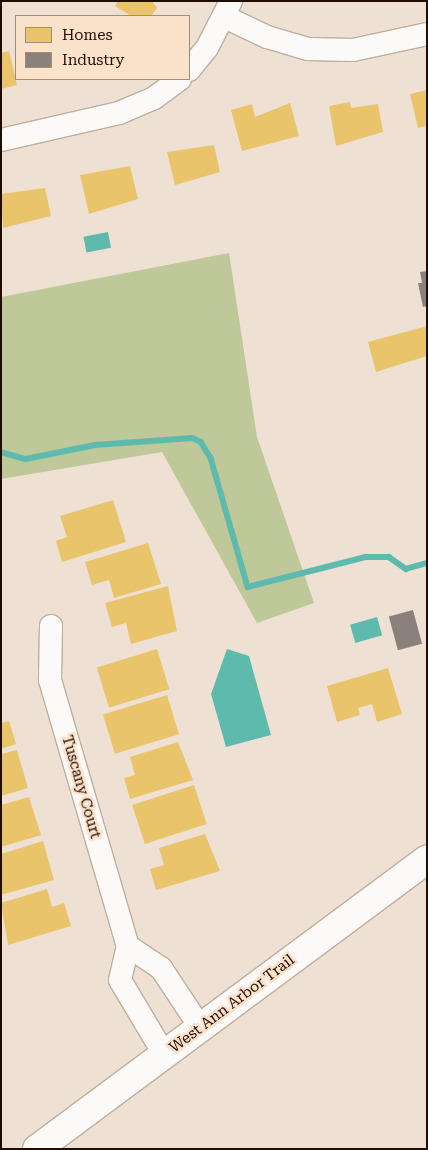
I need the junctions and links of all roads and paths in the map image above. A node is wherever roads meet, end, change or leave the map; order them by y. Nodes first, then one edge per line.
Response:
1 (228, 9) edge
2 (427, 34) edge
3 (190, 68) edge
4 (179, 80) edge
5 (1, 140) edge
6 (51, 626) dead end
7 (427, 859) edge
8 (128, 946) junction
9 (200, 1027) junction
10 (164, 1054) junction
11 (37, 1149) edge

1 - 2 street
1 - 3 street
4 - 5 street
6 - 8 street, Tuscany Court
7 - 9 street, West Ann Arbor Trail
8 - 9 street
8 - 10 street, Tuscany Court
9 - 10 street, West Ann Arbor Trail
10 - 11 street, West Ann Arbor Trail

